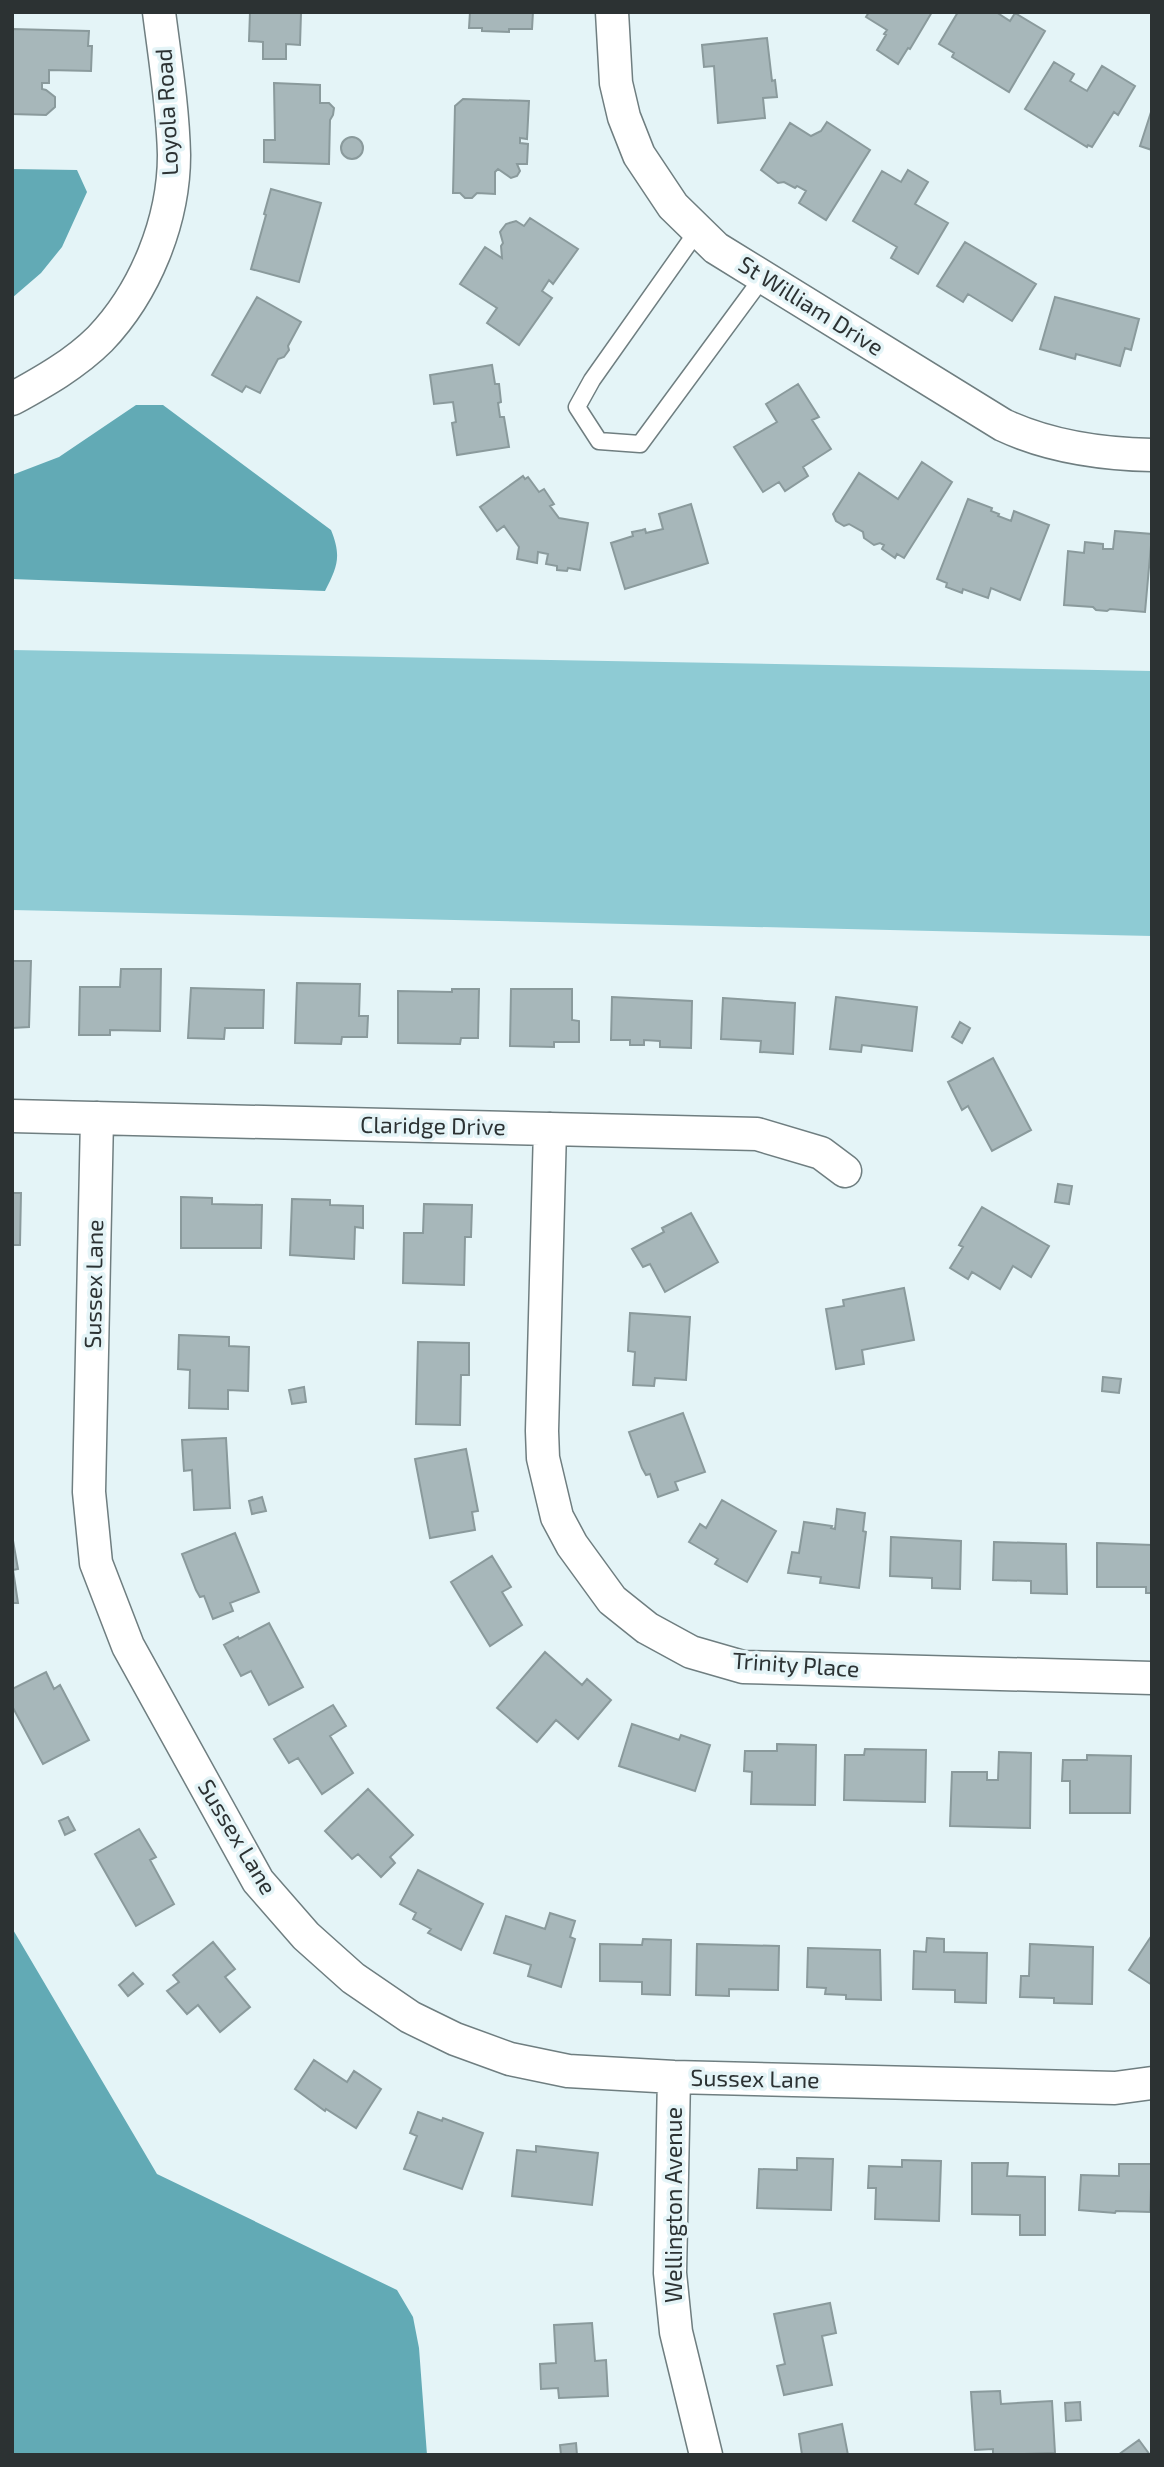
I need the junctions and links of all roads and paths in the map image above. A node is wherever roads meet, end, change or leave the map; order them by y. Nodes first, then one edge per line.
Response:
1 (159, 12) edge
2 (612, 12) edge
3 (698, 230) junction
4 (762, 276) junction
5 (12, 399) edge
6 (1152, 455) edge
7 (12, 1116) edge
8 (97, 1118) junction
9 (550, 1129) junction
10 (845, 1171) dead end
11 (1152, 1678) edge
12 (674, 2077) junction
13 (1152, 2083) edge
14 (706, 2455) edge

1 - 5 street, Loyola Road
2 - 3 street, St William Drive
3 - 4 street, St William Drive
3 - 4 lane
4 - 6 street, St William Drive
7 - 8 street, Claridge Drive
8 - 9 street, Claridge Drive
8 - 12 street, Sussex Lane
9 - 10 street, Claridge Drive
9 - 11 street, Trinity Place
12 - 13 street, Sussex Lane
12 - 14 street, Wellington Avenue

